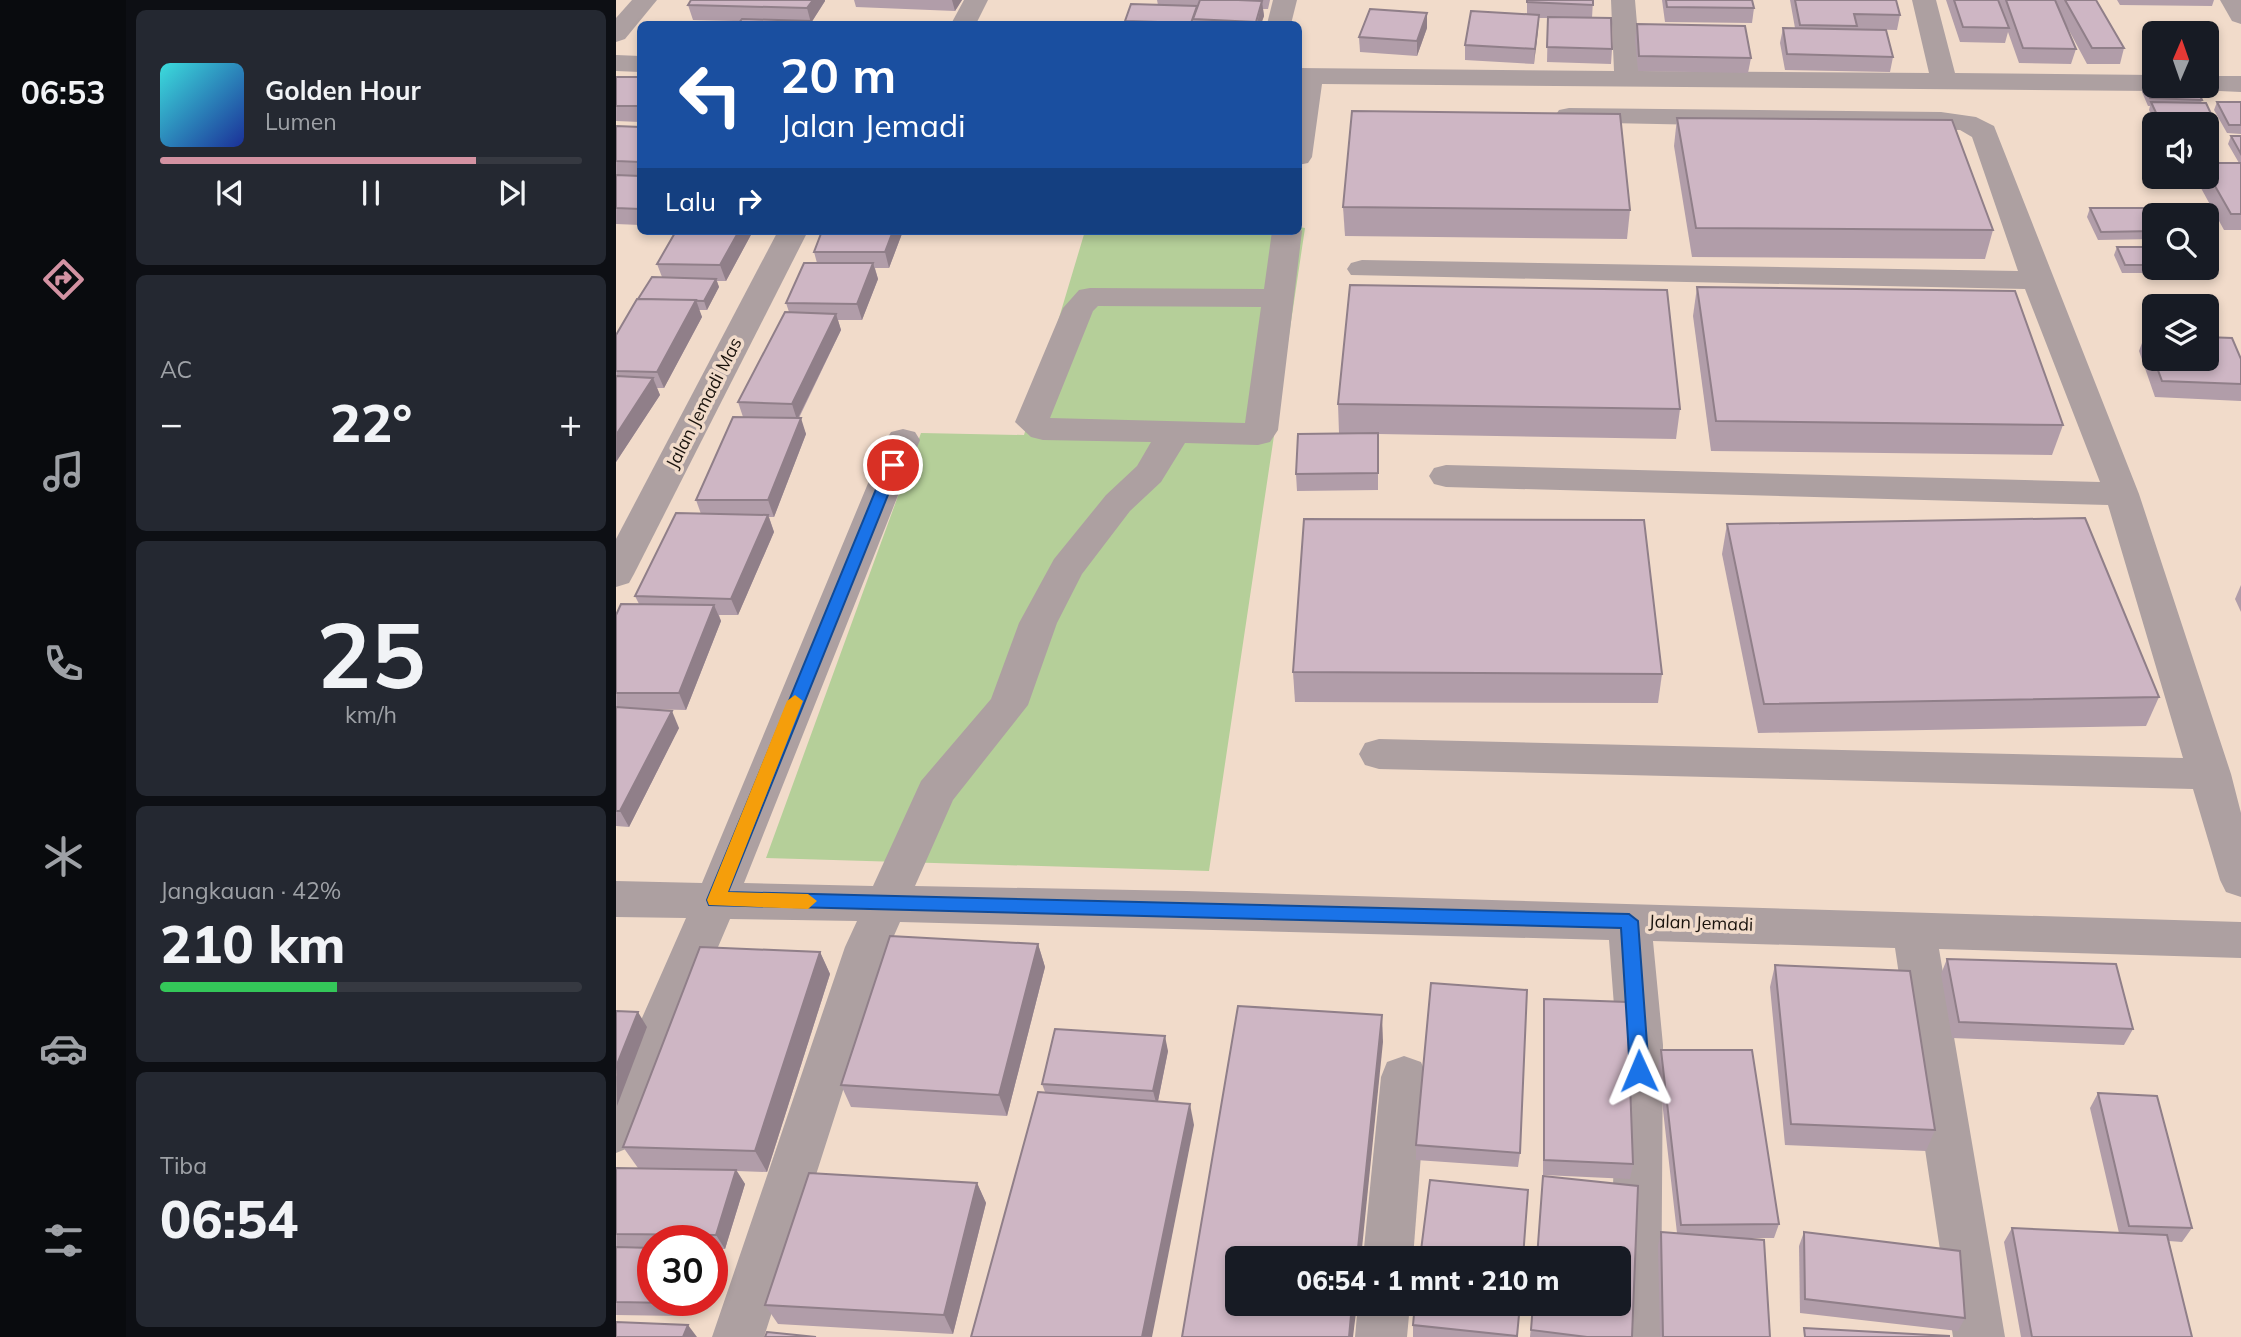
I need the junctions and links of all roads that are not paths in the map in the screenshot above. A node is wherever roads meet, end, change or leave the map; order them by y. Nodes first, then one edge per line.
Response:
1 (645, 0) edge
2 (976, 0) edge
3 (1285, 0) edge
4 (1623, 0) edge
5 (1924, 0) edge
6 (2232, 0) edge
7 (2241, 16) edge
8 (966, 21) edge
9 (1280, 21) edge
10 (616, 34) edge
11 (616, 63) edge
12 (637, 64) edge
13 (1304, 77) edge
14 (1628, 79) junction
15 (1944, 81) junction
16 (2142, 83) edge
17 (2219, 84) edge
18 (2241, 84) edge
19 (1302, 104) edge
20 (1539, 116) edge
21 (791, 235) edge
22 (1286, 235) edge
23 (1362, 269) dead end
24 (2037, 280) junction
25 (1277, 298) junction
26 (1174, 433) junction
27 (903, 440) dead end
28 (1446, 475) dead end
29 (2122, 494) junction
30 (616, 574) edge
31 (1378, 754) dead end
32 (2211, 774) junction
33 (2241, 880) edge
34 (616, 899) edge
35 (716, 900) junction
36 (887, 903) junction
37 (1629, 921) junction
38 (1914, 930) junction
39 (2241, 940) edge
40 (1404, 1077) dead end
41 (616, 1131) edge
42 (1389, 1246) edge
43 (1383, 1316) edge
44 (738, 1337) edge
45 (1381, 1337) edge
46 (1635, 1337) edge
47 (1979, 1337) edge

1 - 10 street
2 - 8 street
3 - 9 street
4 - 14 street
5 - 15 street
6 - 7 street
11 - 12 street
13 - 14 street
13 - 19 street
14 - 15 street
15 - 16 street
17 - 18 street
20 - 24 street
21 - 30 street, Jalan Jemadi Mas
22 - 25 street
23 - 24 street
24 - 29 street
25 - 26 street
25 - 26 street
26 - 36 street
27 - 35 street
28 - 29 street
29 - 32 street
31 - 32 street
32 - 33 street
34 - 35 street, Jalan Jemadi
35 - 36 street, Jalan Jemadi
35 - 41 street
36 - 37 street, Jalan Jemadi
36 - 44 street
37 - 38 street, Jalan Jemadi
37 - 46 street
38 - 39 street, Jalan Jemadi
38 - 47 street
40 - 42 street
43 - 45 street

